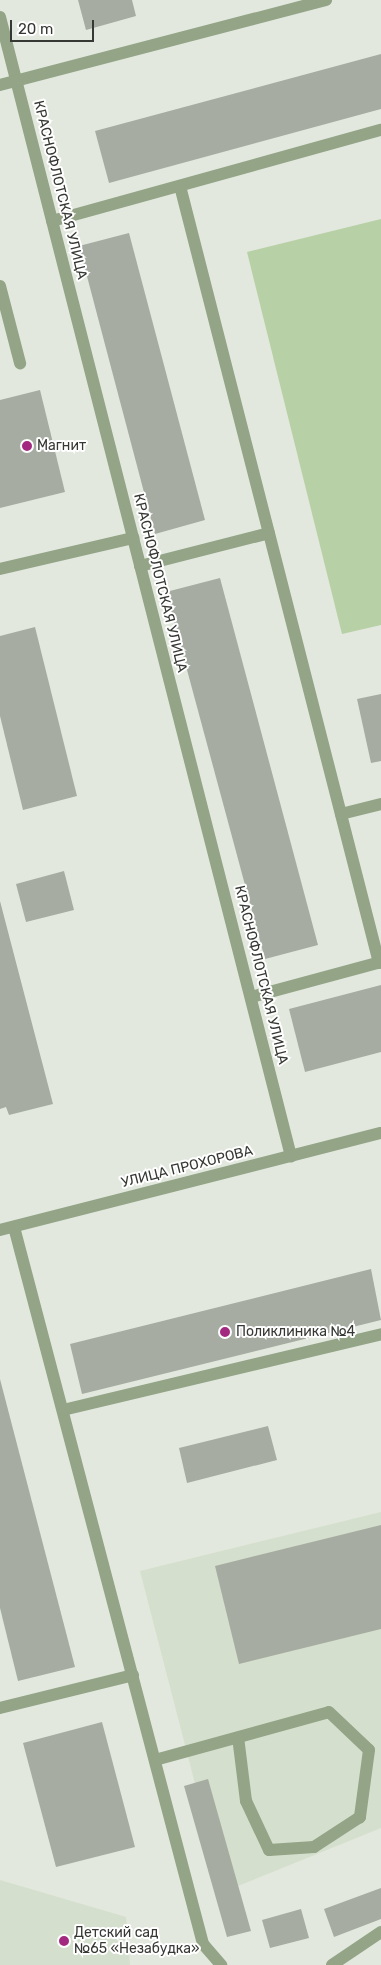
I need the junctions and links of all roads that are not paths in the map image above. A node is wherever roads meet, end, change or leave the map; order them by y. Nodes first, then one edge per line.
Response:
1 (326, 0) edge
2 (0, 17) edge
3 (16, 81) junction
4 (0, 85) edge
5 (381, 130) edge
6 (180, 186) junction
7 (52, 221) junction
8 (0, 286) edge
9 (20, 363) dead end
10 (269, 533) junction
11 (133, 538) junction
12 (140, 566) junction
13 (0, 569) edge
14 (381, 804) edge
15 (341, 814) junction
16 (380, 963) edge
17 (251, 997) junction
18 (381, 1133) edge
19 (291, 1156) junction
20 (14, 1227) junction
21 (0, 1230) edge
22 (381, 1334) edge
23 (62, 1410) junction
24 (132, 1675) junction
25 (0, 1708) edge
26 (238, 1737) junction
27 (155, 1760) junction
28 (381, 1932) edge
29 (221, 1965) edge
30 (332, 1965) edge

1 - 3 street
2 - 3 street, КРАСНОФЛОТСКАЯ УЛИЦА
3 - 4 street
3 - 7 street, КРАСНОФЛОТСКАЯ УЛИЦА
5 - 6 street
6 - 7 street
6 - 10 street
7 - 11 street, КРАСНОФЛОТСКАЯ УЛИЦА
8 - 9 street
10 - 12 street
10 - 15 street
11 - 12 street, КРАСНОФЛОТСКАЯ УЛИЦА
11 - 13 street
12 - 17 street, КРАСНОФЛОТСКАЯ УЛИЦА
14 - 15 street
15 - 16 street
16 - 17 street
17 - 19 street, КРАСНОФЛОТСКАЯ УЛИЦА
18 - 19 street, УЛИЦА ПРОХОРОВА
19 - 20 street, УЛИЦА ПРОХОРОВА
20 - 21 street, УЛИЦА ПРОХОРОВА
20 - 23 street
22 - 23 street
23 - 24 street
24 - 25 street
24 - 27 street
26 - 26 street
26 - 27 street
27 - 29 street
28 - 30 street

